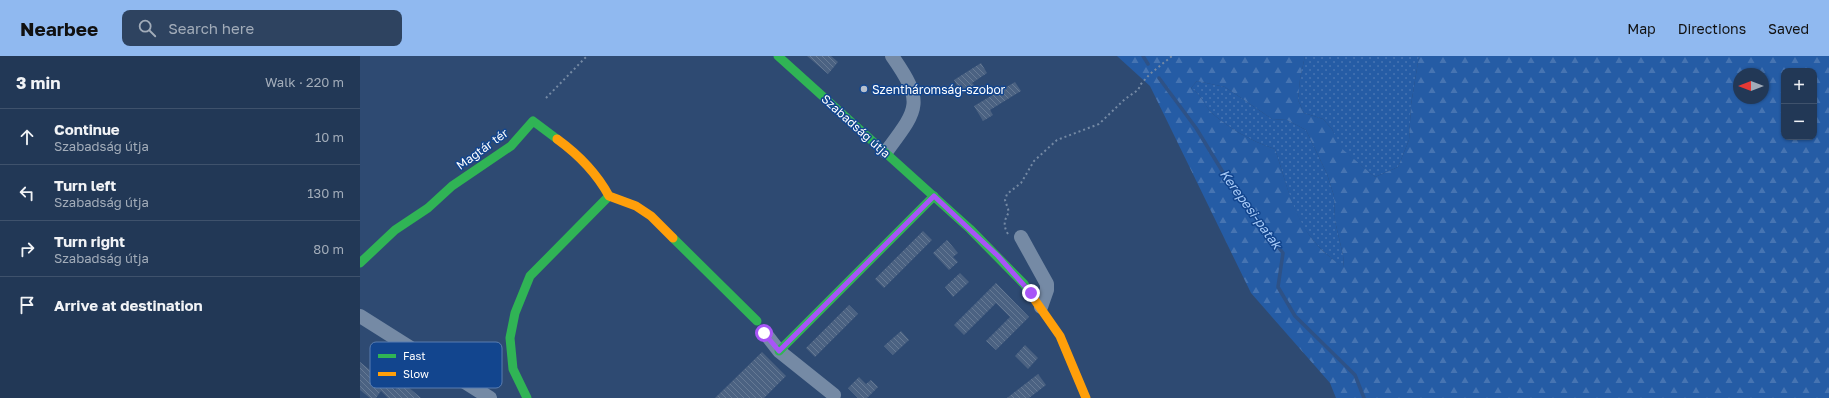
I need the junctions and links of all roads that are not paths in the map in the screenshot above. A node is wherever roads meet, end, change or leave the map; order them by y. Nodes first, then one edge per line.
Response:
1 (778, 56) edge
2 (892, 56) edge
3 (886, 152) junction
4 (609, 196) junction
5 (934, 196) junction
6 (1021, 237) road end
7 (360, 263) edge
8 (1041, 307) junction
9 (360, 316) edge
10 (757, 321) dead end
11 (764, 333) dead end
12 (400, 342) edge
13 (779, 351) junction
14 (472, 388) edge
15 (834, 395) dead end
16 (486, 397) edge
17 (527, 398) edge
18 (1086, 398) edge

1 - 3 street, Szabadság útja
2 - 3 street
3 - 5 street, Szabadság útja
4 - 7 street, Magtár tér
4 - 10 street
4 - 17 street
5 - 8 street, Szabadság útja
5 - 13 street
6 - 8 street
8 - 18 street, Szabadság útja
9 - 12 street
11 - 13 street
13 - 15 street
14 - 16 street

